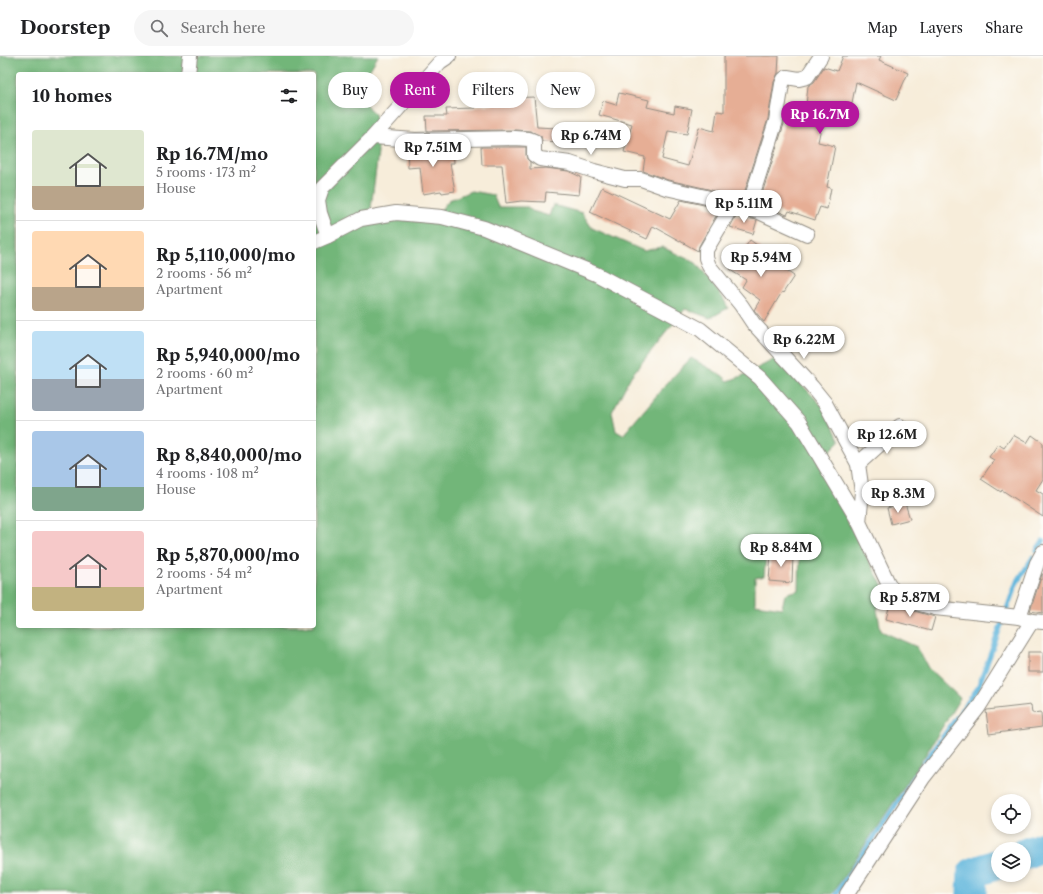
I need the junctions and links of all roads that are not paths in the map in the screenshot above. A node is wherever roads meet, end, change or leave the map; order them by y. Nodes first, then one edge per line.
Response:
1 (190, 56) edge
2 (449, 56) edge
3 (821, 56) edge
4 (188, 72) edge
5 (372, 137) junction
6 (732, 206) junction
7 (748, 209) junction
8 (807, 234) dead end
9 (328, 236) junction
10 (316, 241) edge
11 (900, 426) dead end
12 (858, 464) junction
13 (859, 522) junction
14 (1043, 552) edge
15 (1018, 617) junction
16 (1038, 621) edge
17 (847, 894) edge

1 - 4 street
2 - 5 street
3 - 7 street
5 - 6 street
5 - 9 street
6 - 7 street
6 - 12 street
7 - 8 street
9 - 10 street
9 - 13 street
11 - 12 street
12 - 13 street
13 - 15 street
14 - 15 street
15 - 16 street
16 - 17 street

